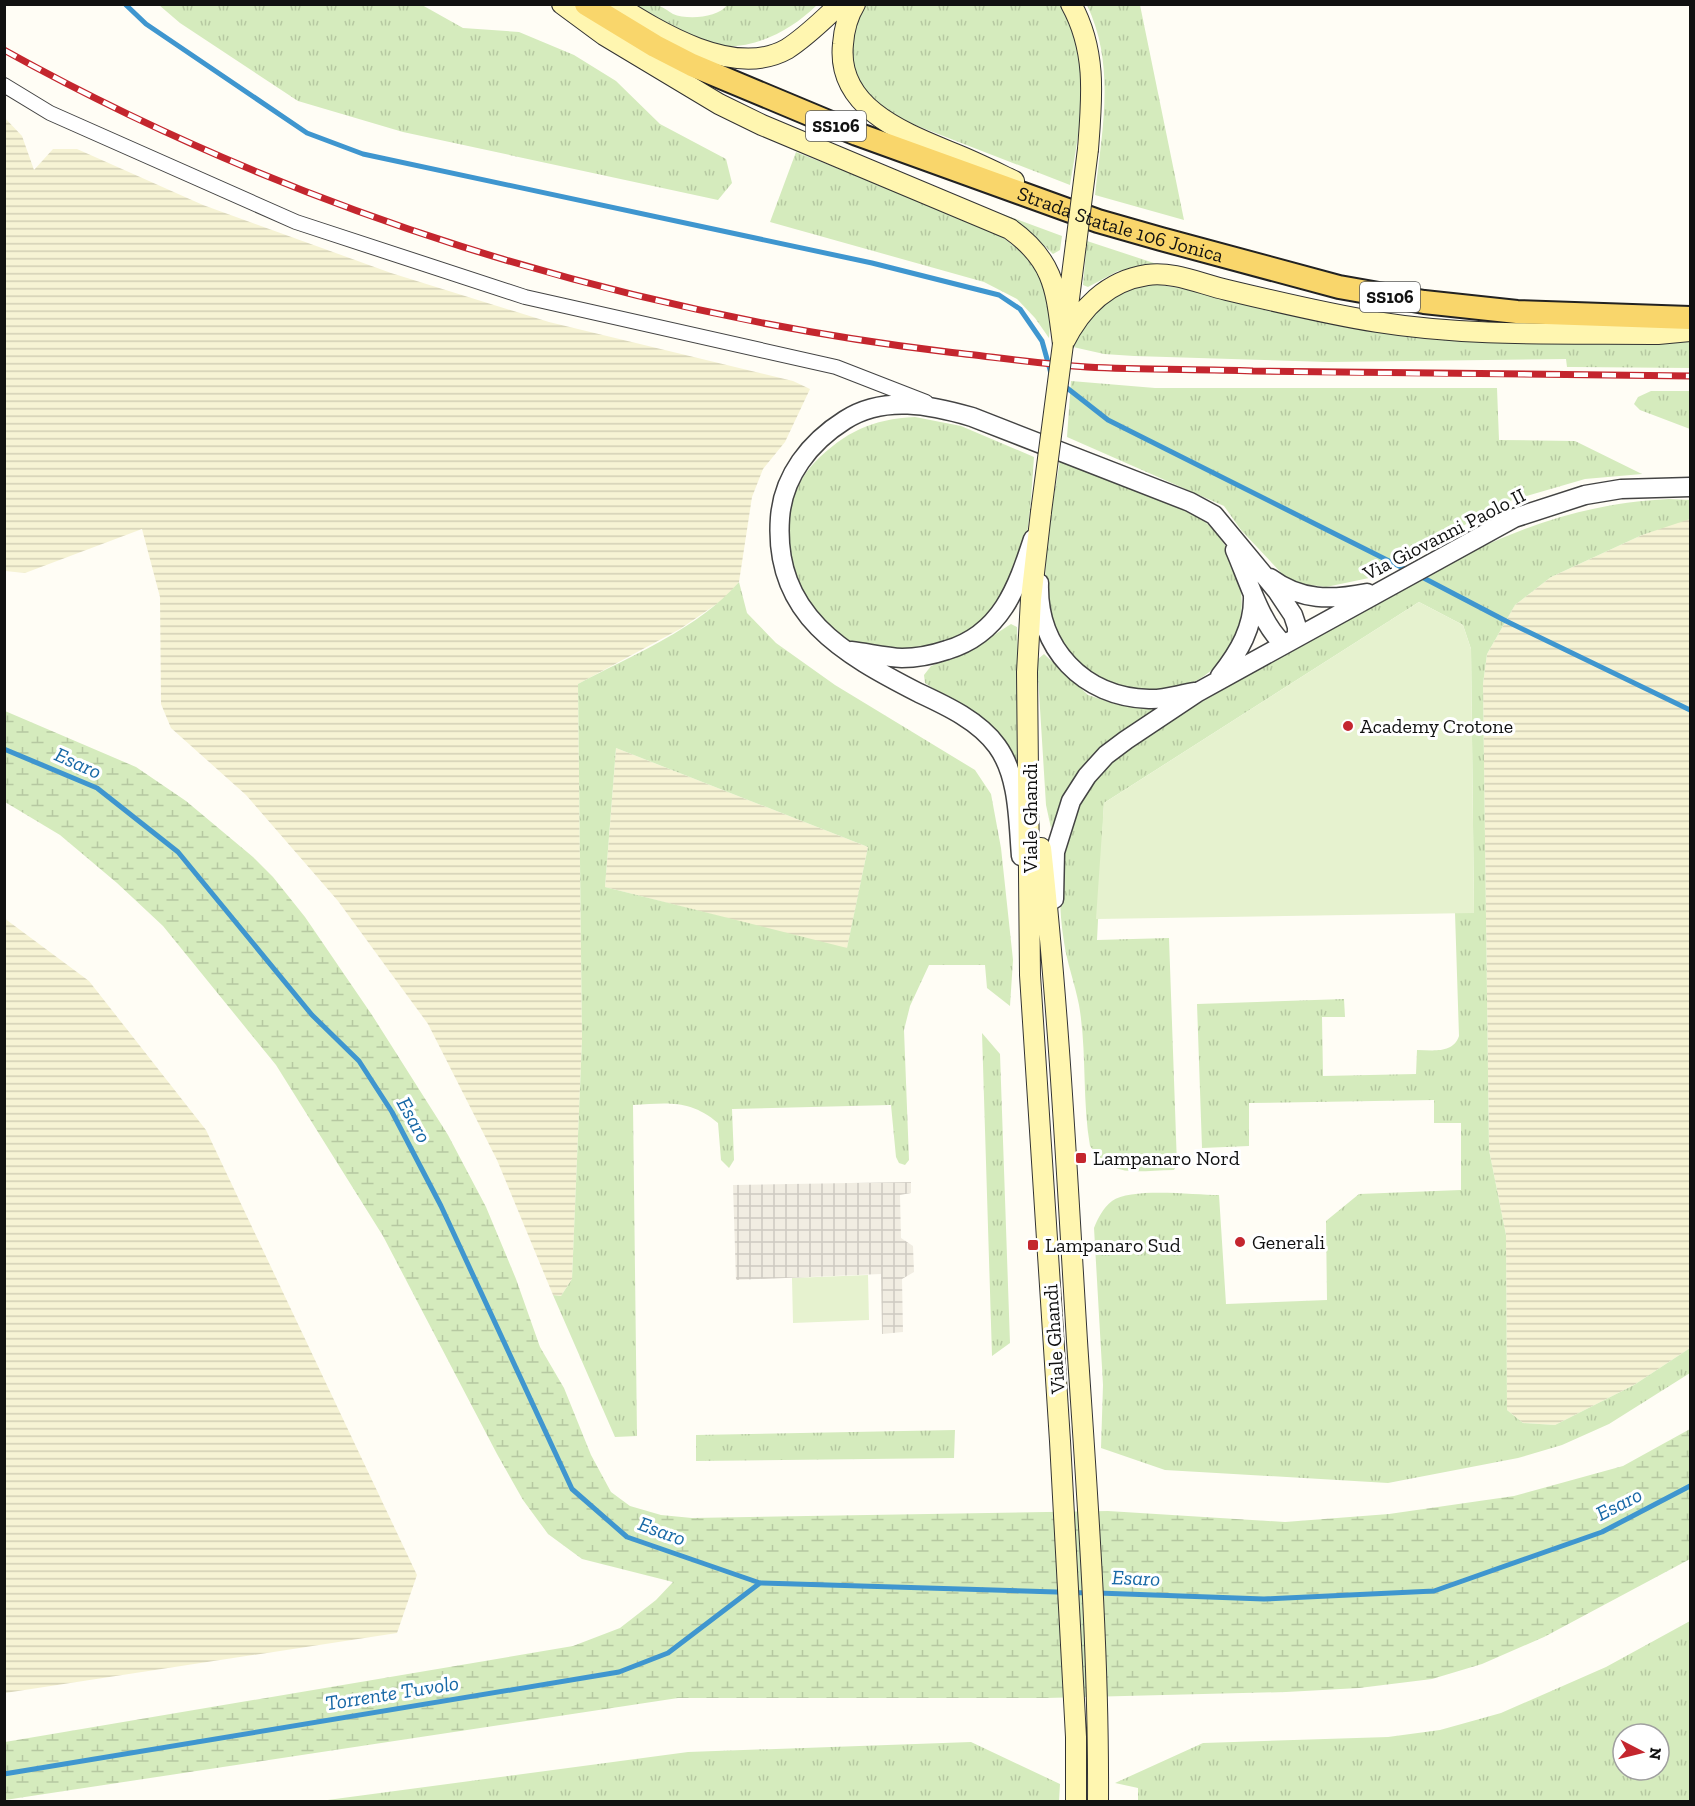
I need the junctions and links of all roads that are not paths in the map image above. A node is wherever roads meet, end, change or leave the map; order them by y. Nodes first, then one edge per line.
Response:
1 (562, 4) edge
2 (586, 4) edge
3 (615, 4) edge
4 (840, 4) edge
5 (855, 4) edge
6 (1071, 4) edge
7 (4, 85) edge
8 (1098, 221) junction
9 (1690, 318) edge
10 (1690, 331) edge
11 (1063, 344) junction
12 (939, 407) junction
13 (1690, 487) edge
14 (1041, 512) junction
15 (1226, 530) junction
16 (1261, 571) junction
17 (1252, 588) junction
18 (1383, 590) junction
19 (1290, 641) junction
20 (849, 650) junction
21 (1215, 682) junction
22 (1198, 692) junction
23 (1030, 747) junction
24 (1054, 970) junction
25 (1030, 975) junction
26 (1076, 1802) edge
27 (1098, 1802) edge

1 - 11 main road
2 - 8 main road, Strada Statale 106 Jonica / SS106
3 - 4 main road
5 - 8 main road
6 - 11 main road, bridge
7 - 12 street
8 - 9 main road, Strada Statale 106 Jonica / SS106
10 - 11 main road
11 - 14 main road, bridge
12 - 15 street
12 - 20 street
13 - 18 street, Via Giovanni Paolo II
14 - 20 street
14 - 22 street
14 - 23 main road
15 - 16 street
15 - 17 street
16 - 18 street
16 - 19 street
17 - 19 street
17 - 21 street
18 - 19 street, Via Giovanni Paolo II
19 - 21 street, Via Giovanni Paolo II
20 - 25 street
21 - 22 street, Via Giovanni Paolo II
22 - 24 street, Via Giovanni Paolo II
23 - 24 main road, Viale Ghandi
23 - 25 main road, Viale Ghandi
24 - 27 main road, Viale Ghandi
25 - 26 main road, Viale Ghandi

